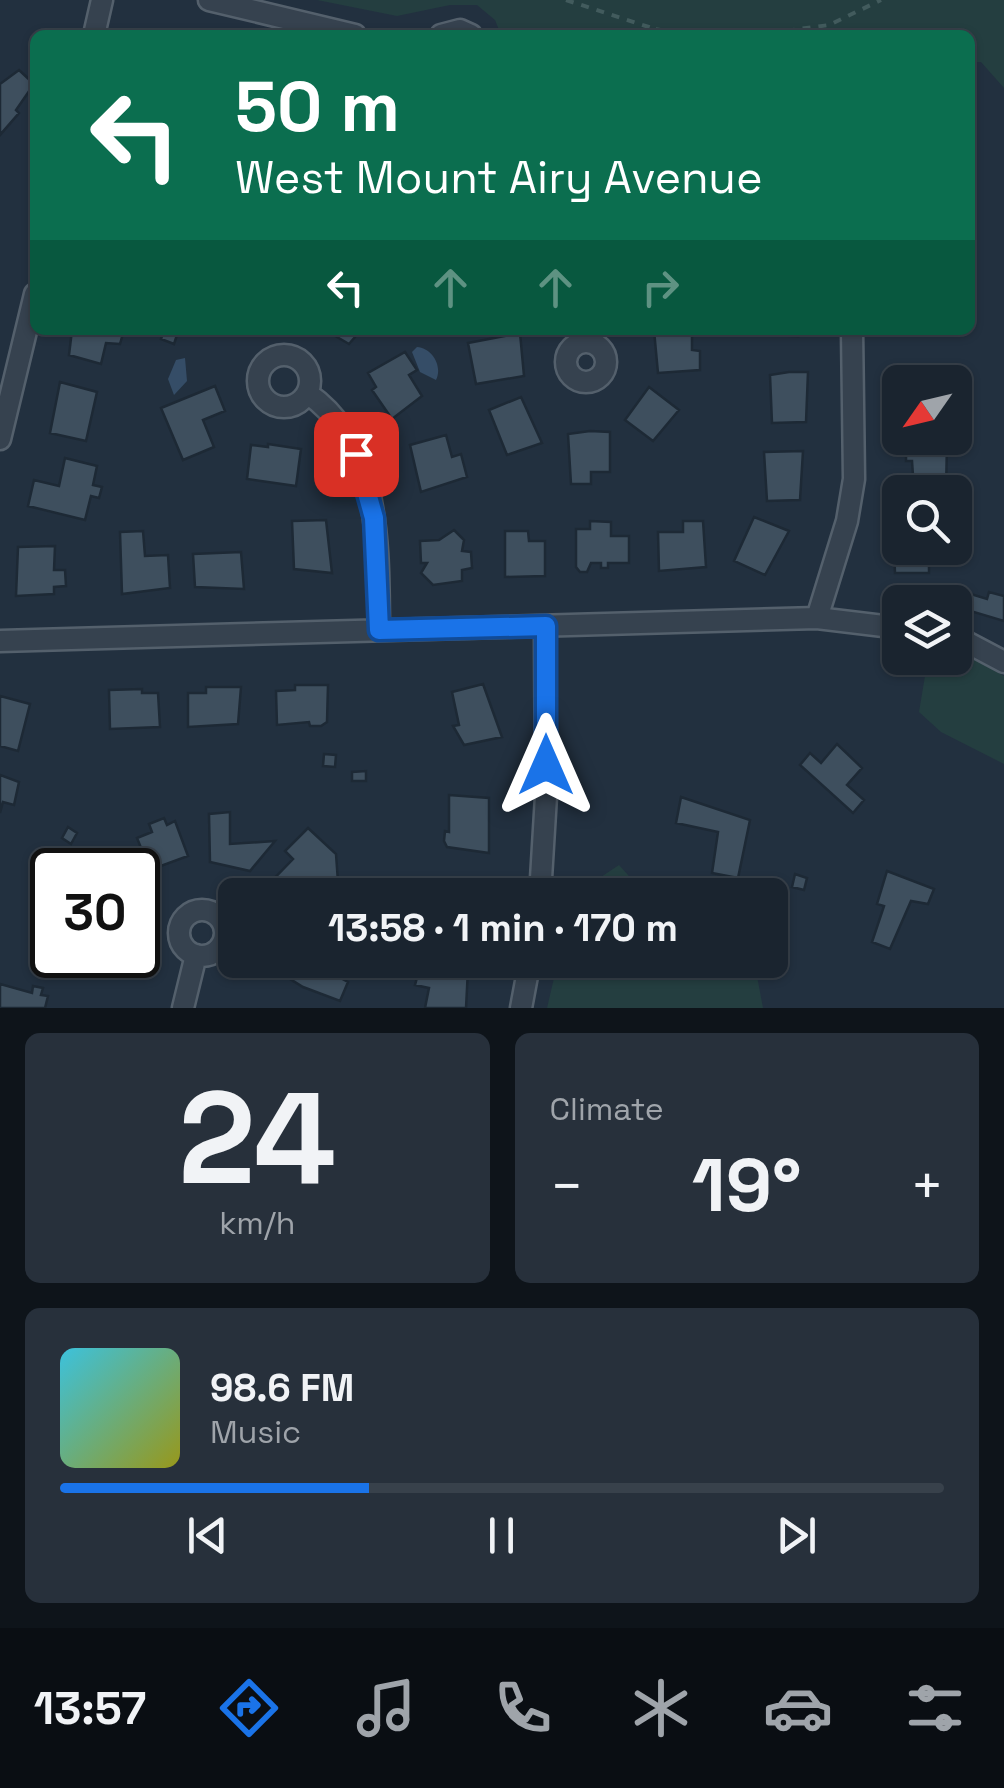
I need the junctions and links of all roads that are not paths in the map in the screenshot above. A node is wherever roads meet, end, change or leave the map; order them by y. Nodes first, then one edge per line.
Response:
1 (102, 0) edge
2 (209, 0) edge
3 (95, 30) edge
4 (334, 30) edge
5 (30, 315) edge
6 (852, 335) edge
7 (307, 393) dead end
8 (0, 439) edge
9 (817, 618) junction
10 (546, 626) junction
11 (882, 626) edge
12 (379, 630) junction
13 (0, 640) edge
14 (993, 650) edge
15 (1004, 662) edge
16 (541, 878) edge
17 (196, 955) dead end
18 (527, 978) edge
19 (184, 1008) edge
20 (521, 1008) edge

1 - 3 street
2 - 4 street
5 - 8 street
6 - 9 street
7 - 12 street
9 - 10 street
9 - 11 street
10 - 12 street
10 - 16 street
12 - 13 street
14 - 15 street
17 - 19 street
18 - 20 street

